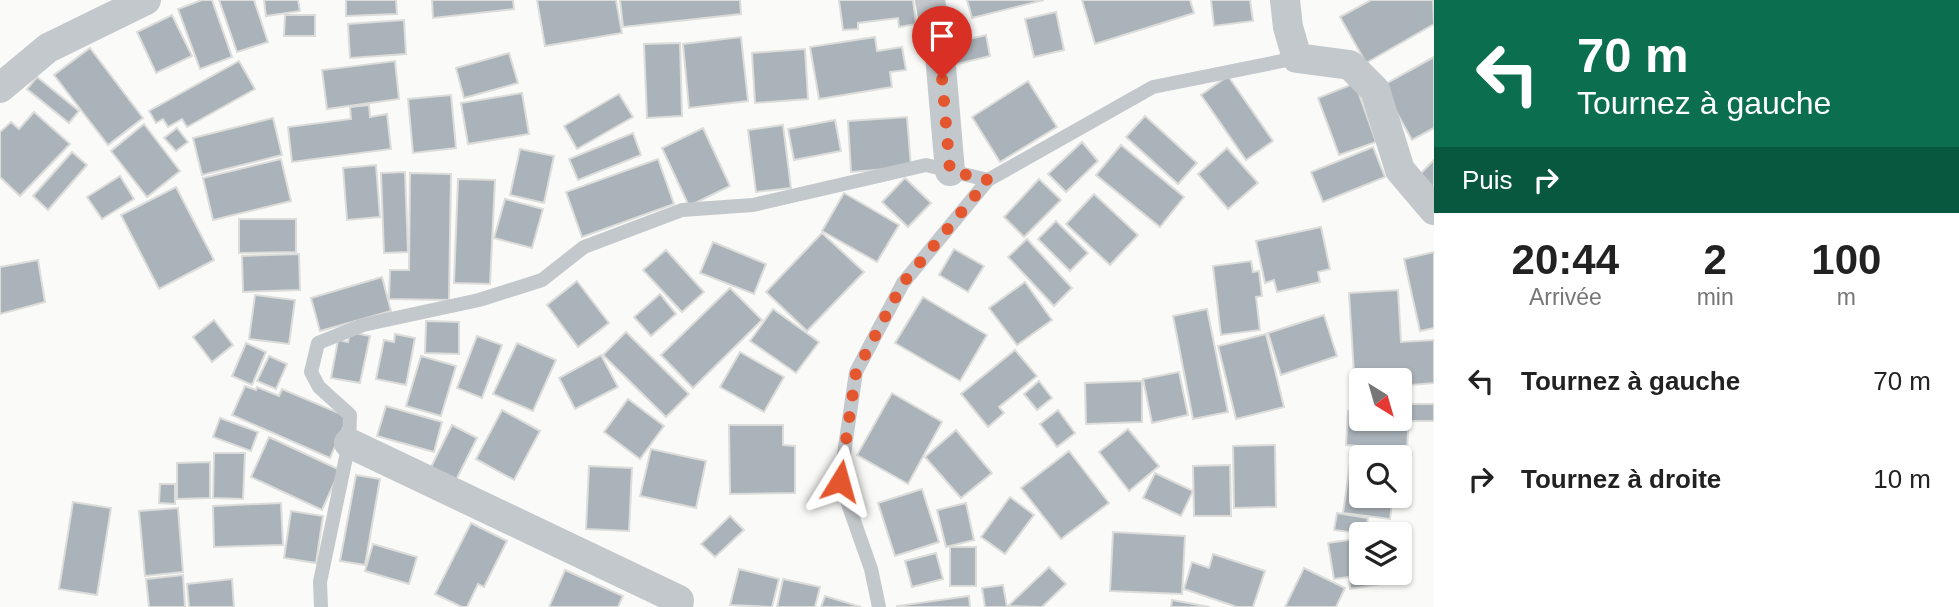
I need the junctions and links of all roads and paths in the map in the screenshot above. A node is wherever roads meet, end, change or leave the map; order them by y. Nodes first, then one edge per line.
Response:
1 (146, 0) edge
2 (930, 0) edge
3 (1285, 0) edge
4 (1297, 58) junction
5 (0, 88) edge
6 (950, 171) junction
7 (988, 180) junction
8 (1434, 210) edge
9 (349, 443) junction
10 (321, 607) edge
11 (678, 607) edge
12 (879, 607) edge

1 - 5 street
2 - 6 street
3 - 4 street
4 - 7 lane
4 - 8 street
6 - 7 lane
6 - 9 lane
7 - 12 lane
9 - 10 lane
9 - 11 street

